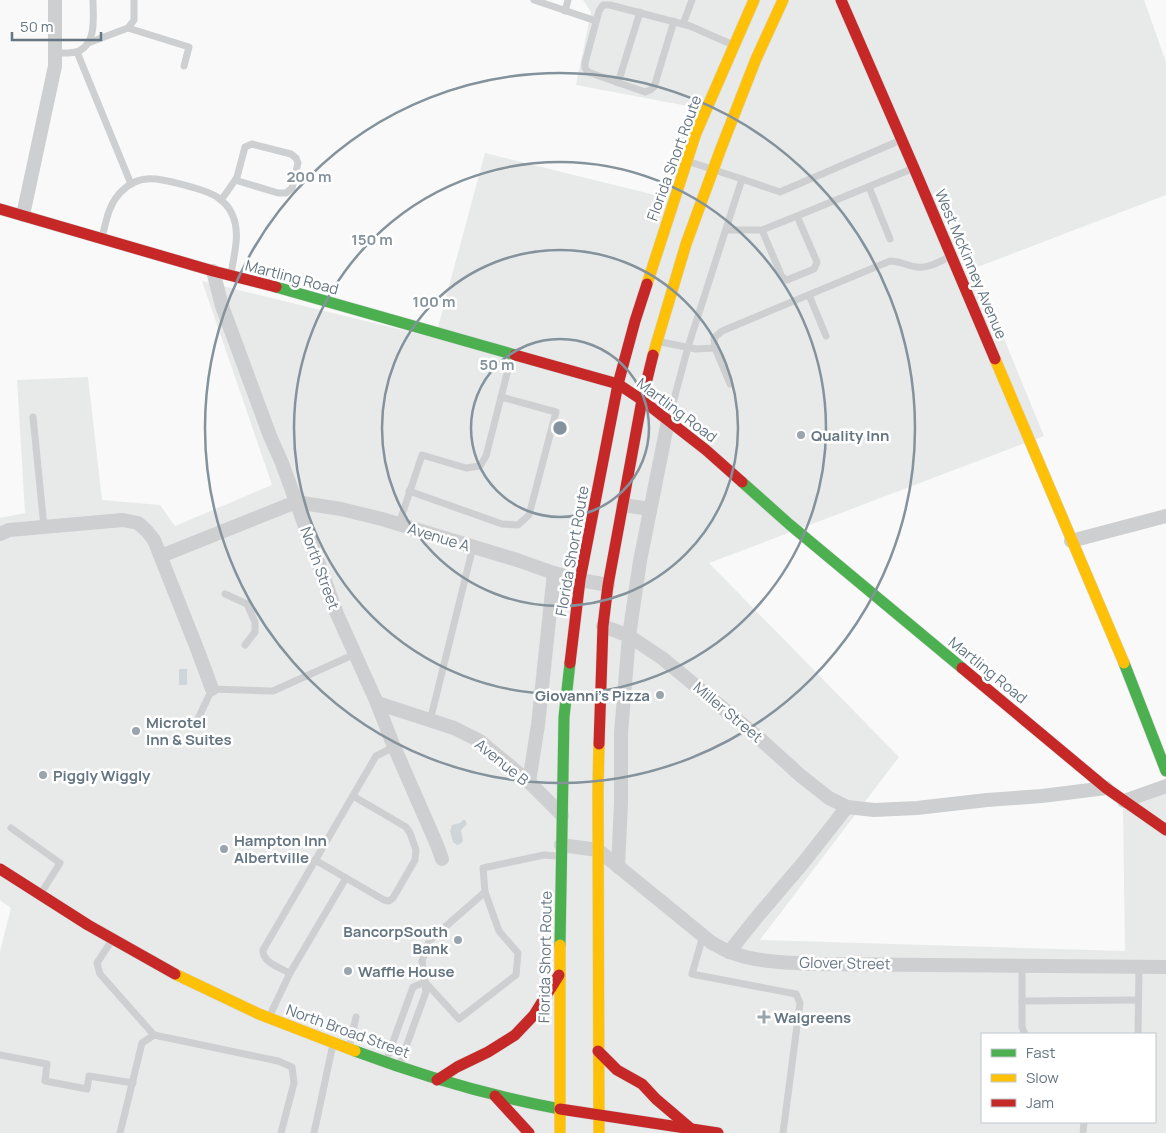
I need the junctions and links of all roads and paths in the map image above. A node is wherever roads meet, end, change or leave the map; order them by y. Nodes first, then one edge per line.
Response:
1 (55, 0) edge
2 (93, 0) edge
3 (134, 0) edge
4 (534, 0) edge
5 (568, 0) edge
6 (692, 0) edge
7 (754, 0) edge
8 (783, 0) edge
9 (841, 0) edge
10 (565, 11) junction
11 (640, 12) junction
12 (596, 21) junction
13 (674, 21) junction
14 (682, 24) junction
15 (128, 28) junction
16 (88, 44) junction
17 (734, 46) junction
18 (78, 52) junction
19 (55, 53) junction
20 (184, 66) dead end
21 (618, 83) junction
22 (902, 140) junction
23 (687, 161) junction
24 (914, 168) junction
25 (713, 170) junction
26 (742, 179) junction
27 (235, 180) junction
28 (132, 184) junction
29 (869, 187) junction
30 (221, 200) junction
31 (0, 208) edge
32 (23, 215) junction
33 (797, 216) junction
34 (726, 230) junction
35 (762, 230) junction
36 (102, 238) junction
37 (890, 239) dead end
38 (951, 256) junction
39 (213, 271) junction
40 (230, 276) junction
41 (810, 295) junction
42 (826, 336) dead end
43 (657, 341) junction
44 (688, 347) junction
45 (715, 348) junction
46 (512, 354) junction
47 (618, 384) junction
48 (730, 384) dead end
49 (501, 397) junction
50 (642, 400) junction
51 (33, 416) dead end
52 (668, 421) junction
53 (409, 491) junction
54 (296, 502) junction
55 (622, 505) junction
56 (650, 509) junction
57 (1166, 516) edge
58 (399, 524) junction
59 (44, 527) junction
60 (0, 534) edge
61 (1071, 541) junction
62 (473, 547) junction
63 (161, 556) junction
64 (554, 573) junction
65 (580, 580) junction
66 (608, 586) junction
67 (225, 594) dead end
68 (603, 626) junction
69 (629, 636) junction
70 (245, 645) dead end
71 (355, 654) junction
72 (212, 689) junction
73 (377, 703) junction
74 (198, 718) dead end
75 (430, 721) junction
76 (394, 747) junction
77 (1166, 771) edge
78 (529, 782) junction
79 (1166, 786) edge
80 (1106, 788) junction
81 (353, 796) junction
82 (1124, 801) junction
83 (847, 807) junction
84 (562, 815) junction
85 (11, 828) dead end
86 (1166, 830) edge
87 (598, 850) junction
88 (561, 851) junction
89 (442, 859) dead end
90 (315, 860) junction
91 (618, 867) junction
92 (0, 869) edge
93 (346, 878) junction
94 (485, 892) junction
95 (40, 895) junction
96 (703, 936) junction
97 (112, 939) junction
98 (730, 952) junction
99 (1022, 966) junction
100 (1139, 967) junction
101 (1166, 967) edge
102 (290, 973) junction
103 (559, 975) junction
104 (425, 982) junction
105 (1138, 1000) junction
106 (1022, 1002) junction
107 (268, 1017) junction
108 (356, 1017) dead end
109 (1025, 1033) edge
110 (1138, 1033) edge
111 (154, 1035) junction
112 (333, 1043) junction
113 (349, 1049) junction
114 (598, 1051) junction
115 (0, 1055) edge
116 (386, 1062) junction
117 (398, 1066) junction
118 (437, 1080) junction
119 (132, 1083) junction
120 (495, 1096) junction
121 (560, 1109) junction
122 (599, 1117) junction
123 (690, 1128) junction
124 (120, 1133) edge
125 (281, 1133) edge
126 (314, 1133) edge
127 (529, 1133) edge
128 (560, 1133) edge
129 (599, 1133) edge
130 (677, 1133) edge
131 (718, 1133) edge
132 (783, 1133) edge

1 - 19 street
2 - 16 lane
3 - 15 lane
4 - 10 lane
5 - 10 lane
6 - 14 lane
7 - 17 main road, Florida Short Route
8 - 25 main road
9 - 22 main road, West McKinney Avenue
10 - 12 lane
11 - 12 lane
11 - 13 lane
11 - 21 lane
12 - 21 lane
13 - 14 lane
13 - 21 lane
14 - 17 lane
15 - 16 lane
15 - 20 lane
16 - 18 lane
17 - 23 main road, Florida Short Route
18 - 19 lane
18 - 28 lane
19 - 32 street
22 - 24 main road, West McKinney Avenue
22 - 26 lane
23 - 25 lane
23 - 47 main road, Florida Short Route
24 - 29 lane
24 - 38 main road, West McKinney Avenue
25 - 26 lane
25 - 43 main road
26 - 34 lane
27 - 27 lane
27 - 30 lane
28 - 30 lane
28 - 36 lane
29 - 33 lane
29 - 37 lane
30 - 40 lane
31 - 32 main road, Martling Road
32 - 36 main road, Martling Road
33 - 35 lane
33 - 35 lane
34 - 35 lane
34 - 44 lane
36 - 39 main road, Martling Road
38 - 41 lane
38 - 61 main road, West McKinney Avenue
39 - 40 main road, Martling Road
39 - 54 street, North Street
40 - 46 main road, Martling Road
41 - 42 lane
41 - 45 lane
43 - 44 lane
43 - 50 main road
44 - 45 lane
44 - 52 lane
45 - 48 lane
46 - 47 main road, Martling Road
46 - 49 lane
47 - 50 main road, Martling Road
47 - 65 main road, Florida Short Route
49 - 53 lane
49 - 53 lane
50 - 52 main road, Martling Road
50 - 55 main road
51 - 59 lane
52 - 56 street
52 - 80 main road, Martling Road
53 - 58 lane
54 - 58 street, Avenue A
54 - 63 street
54 - 71 street, North Street
55 - 56 street
55 - 66 main road
56 - 69 street
57 - 61 street
58 - 62 street, Avenue A
59 - 60 street
59 - 63 street
61 - 77 main road, West McKinney Avenue
62 - 64 street, Avenue A
62 - 75 lane
63 - 72 street
64 - 65 street, Avenue A
64 - 78 street
65 - 66 street, Avenue A
65 - 84 main road, Florida Short Route
66 - 68 main road
67 - 70 lane
68 - 69 street, Miller Street
68 - 87 main road
69 - 83 street, Miller Street
69 - 91 street
71 - 72 lane
71 - 73 street, North Street
72 - 74 lane
73 - 75 street, Avenue B
73 - 76 street, North Street
75 - 78 street, Avenue B
76 - 81 lane
76 - 89 street, North Street
78 - 84 street, Avenue B
79 - 82 street
80 - 82 main road, Martling Road
80 - 83 street, Miller Street
81 - 90 lane
81 - 93 lane
82 - 86 main road, Martling Road
83 - 98 street
84 - 88 main road, Florida Short Route
85 - 95 lane
87 - 88 street
87 - 91 street, Glover Street
87 - 114 main road
88 - 94 lane
88 - 103 main road, Florida Short Route
90 - 93 lane
90 - 102 lane
91 - 96 street, Glover Street
92 - 95 main road, North Broad Street
93 - 102 lane
94 - 104 lane
94 - 104 lane
95 - 97 main road, North Broad Street
96 - 98 street, Glover Street
96 - 132 lane
97 - 107 main road, North Broad Street
97 - 111 lane
98 - 99 street, Glover Street
99 - 100 street, Glover Street
99 - 106 lane
100 - 101 street, Glover Street
100 - 105 lane
102 - 107 lane
103 - 118 main road
103 - 121 main road, Florida Short Route
104 - 116 lane
104 - 117 lane
105 - 106 lane
105 - 110 lane
106 - 109 lane
107 - 112 main road, North Broad Street
108 - 113 lane
111 - 119 lane
111 - 125 lane
112 - 113 main road, North Broad Street
112 - 126 lane
113 - 116 main road, North Broad Street
114 - 122 main road
114 - 123 main road
115 - 119 lane
116 - 117 main road, North Broad Street
117 - 118 main road, North Broad Street
118 - 120 main road, North Broad Street
119 - 124 lane
120 - 121 main road, North Broad Street
120 - 127 main road
121 - 122 main road, North Broad Street
121 - 128 main road, Florida Short Route
122 - 123 main road, North Broad Street
122 - 129 main road
123 - 130 main road
123 - 131 main road, North Broad Street

